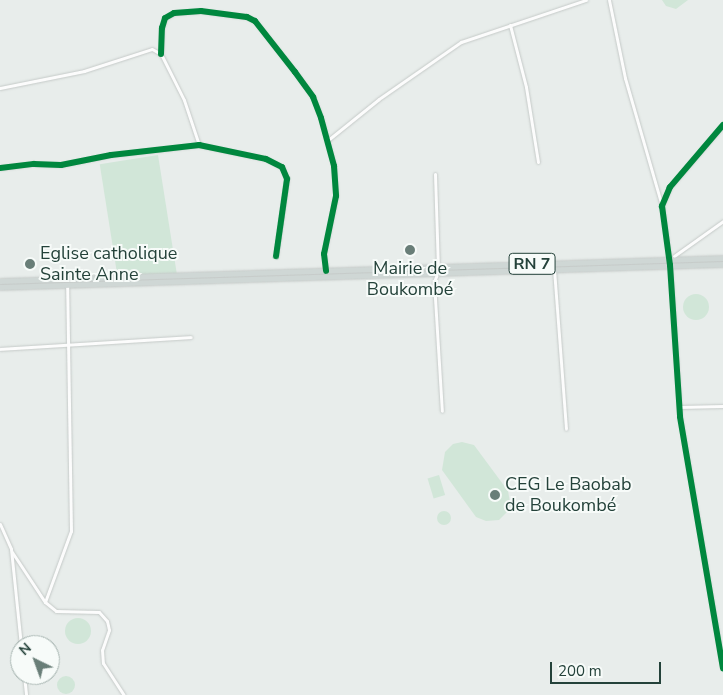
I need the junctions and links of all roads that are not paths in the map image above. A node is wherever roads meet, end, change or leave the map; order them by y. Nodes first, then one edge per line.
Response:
1 (586, 0) edge
2 (609, 0) edge
3 (510, 25) junction
4 (161, 54) junction
5 (0, 88) edge
6 (723, 126) edge
7 (328, 140) junction
8 (199, 145) junction
9 (538, 162) dead end
10 (0, 168) edge
11 (435, 174) dead end
12 (662, 206) junction
13 (723, 221) edge
14 (276, 256) dead end
15 (723, 258) edge
16 (671, 260) junction
17 (723, 264) edge
18 (554, 269) junction
19 (326, 270) junction
20 (438, 270) junction
21 (338, 273) junction
22 (0, 281) edge
23 (67, 285) junction
24 (0, 287) edge
25 (191, 337) dead end
26 (67, 342) junction
27 (0, 348) edge
28 (723, 406) edge
29 (679, 407) junction
30 (442, 410) dead end
31 (566, 429) dead end
32 (0, 524) edge
33 (12, 552) junction
34 (45, 602) junction
35 (20, 635) edge
36 (723, 668) edge
37 (124, 695) edge

1 - 3 street
2 - 12 street
3 - 7 street
3 - 9 street
4 - 5 street
4 - 7 street
4 - 8 street
6 - 12 street
7 - 19 street
8 - 10 street
8 - 14 street
11 - 20 street
12 - 16 street
13 - 16 street
15 - 16 main road, RN 7
16 - 17 main road, RN 7
16 - 18 main road, RN 7
16 - 20 main road, RN 7
16 - 29 street
18 - 20 main road, RN 7
18 - 31 street
19 - 21 main road, RN 7
19 - 22 main road, RN 7
20 - 21 main road, RN 7
20 - 30 street
21 - 23 main road, RN 7
23 - 24 main road, RN 7
23 - 26 street
25 - 26 street
26 - 27 street
26 - 34 street
28 - 29 street
29 - 36 street
32 - 33 street
33 - 34 street
33 - 35 street
34 - 37 street

